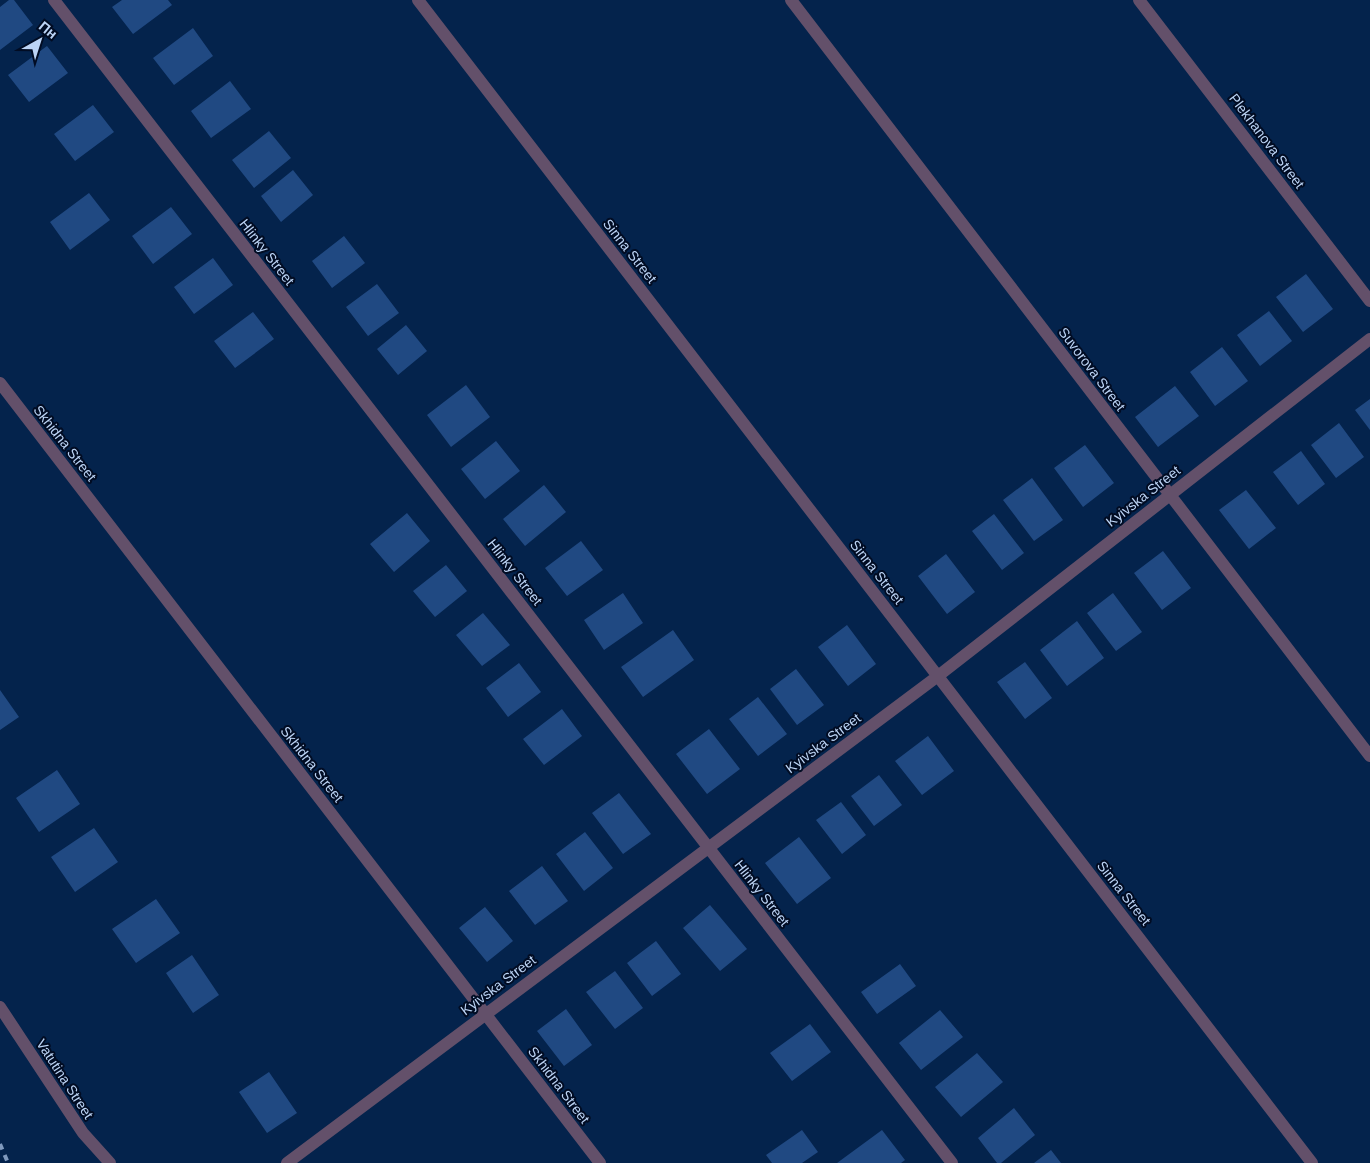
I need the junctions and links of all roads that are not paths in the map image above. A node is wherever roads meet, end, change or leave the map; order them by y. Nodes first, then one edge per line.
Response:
1 (54, 0) edge
2 (418, 0) edge
3 (792, 0) edge
4 (1139, 0) edge
5 (1370, 301) edge
6 (1370, 339) edge
7 (0, 383) edge
8 (1170, 495) junction
9 (938, 676) junction
10 (1370, 756) edge
11 (709, 848) junction
12 (0, 1007) edge
13 (485, 1013) junction
14 (110, 1163) edge
15 (287, 1163) edge
16 (600, 1163) edge
17 (952, 1163) edge
18 (1312, 1163) edge

1 - 11 street, Hlinky Street
2 - 9 street, Sinna Street
3 - 8 street, Suvorova Street
4 - 5 street, Plekhanova Street
6 - 8 street, Kyivska Street
7 - 13 street, Skhidna Street
8 - 9 street, Kyivska Street
8 - 10 street, Suvorova Street
9 - 11 street, Kyivska Street
9 - 18 street, Sinna Street
11 - 13 street, Kyivska Street
11 - 17 street, Hlinky Street
12 - 14 street, Vatutina Street
13 - 15 street, Kyivska Street
13 - 16 street, Skhidna Street

